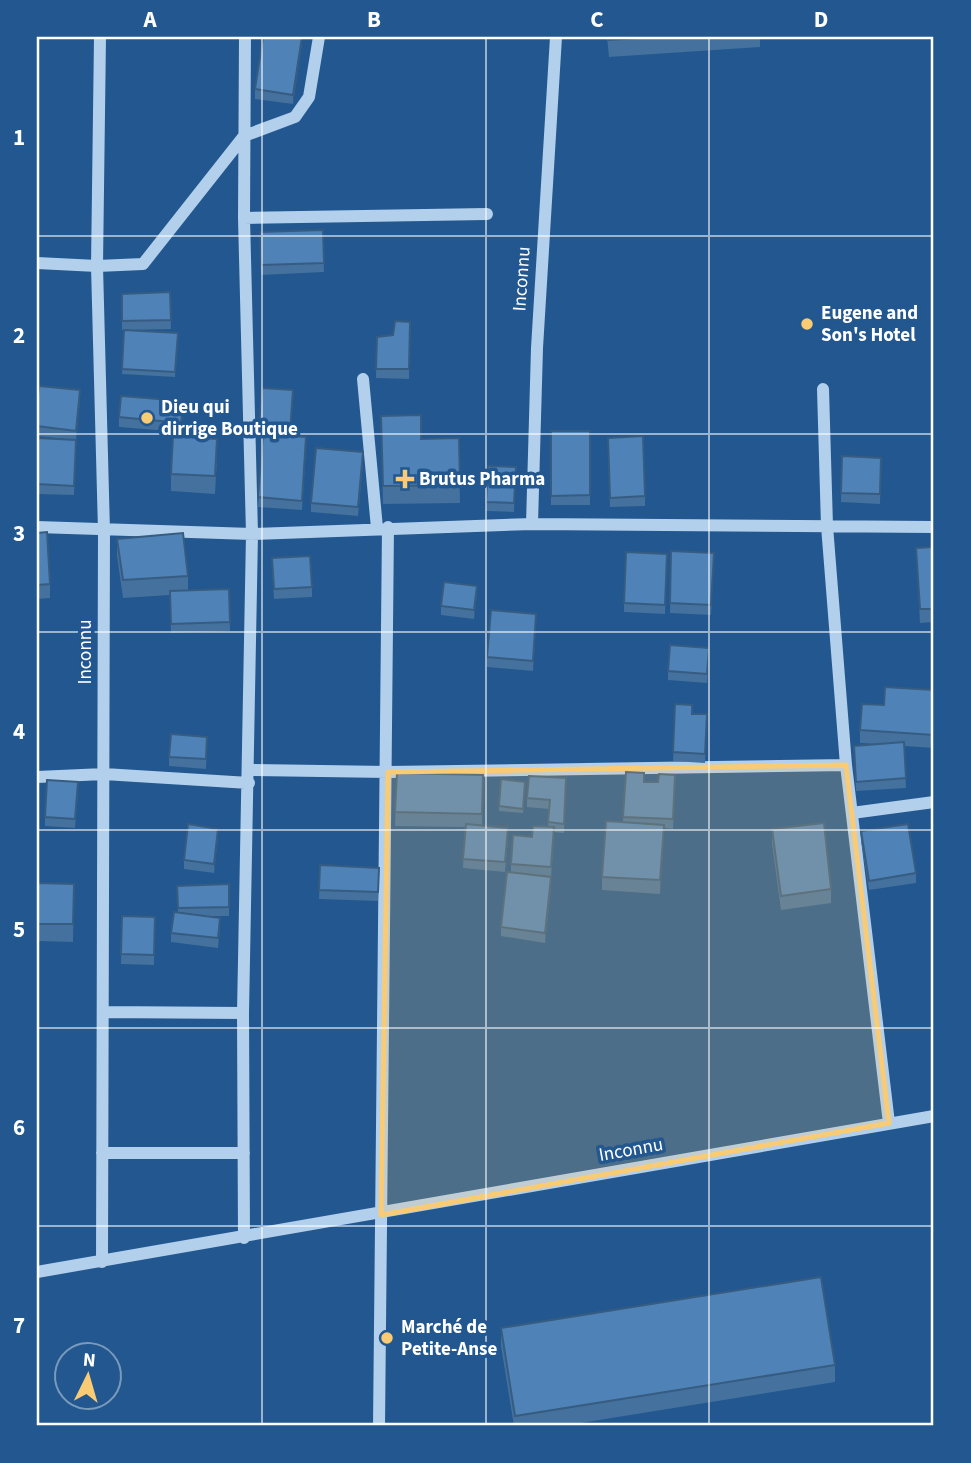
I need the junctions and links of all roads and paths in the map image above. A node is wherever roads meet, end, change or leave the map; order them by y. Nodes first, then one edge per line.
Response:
1 (100, 37) edge
2 (245, 37) edge
3 (319, 37) edge
4 (556, 37) edge
5 (244, 136) junction
6 (487, 214) dead end
7 (244, 218) junction
8 (37, 263) edge
9 (97, 266) junction
10 (363, 379) dead end
11 (823, 389) dead end
12 (532, 524) junction
13 (827, 526) junction
14 (37, 527) edge
15 (383, 527) junction
16 (934, 527) edge
17 (104, 531) junction
18 (252, 534) junction
19 (846, 765) junction
20 (388, 772) junction
21 (104, 774) junction
22 (249, 776) junction
23 (37, 777) edge
24 (934, 802) edge
25 (852, 813) junction
26 (103, 1012) junction
27 (243, 1013) junction
28 (934, 1116) edge
29 (888, 1123) junction
30 (102, 1153) junction
31 (244, 1153) junction
32 (381, 1215) junction
33 (244, 1238) junction
34 (102, 1262) junction
35 (37, 1272) edge
36 (379, 1426) edge

1 - 9 street, Inconnu
2 - 5 street
3 - 5 street
4 - 12 street, Inconnu
5 - 7 street
5 - 9 street
6 - 7 street
7 - 18 street
8 - 9 street
9 - 17 street, Inconnu
10 - 15 street
11 - 13 street
12 - 13 street
12 - 15 street
13 - 16 street
13 - 19 street
14 - 17 street
15 - 18 street
15 - 20 street
17 - 18 street
17 - 21 street, Inconnu
18 - 22 street
19 - 20 street
19 - 25 street
20 - 22 street
20 - 32 street
21 - 22 street
21 - 23 street
21 - 26 street, Inconnu
22 - 27 street
24 - 25 street
25 - 29 street
26 - 27 street
26 - 30 street, Inconnu
27 - 31 street
28 - 29 street, Inconnu
29 - 32 street, Inconnu
30 - 31 street
30 - 34 street, Inconnu
31 - 33 street
32 - 33 street, Inconnu
32 - 36 street
33 - 34 street, Inconnu
34 - 35 street, Inconnu

